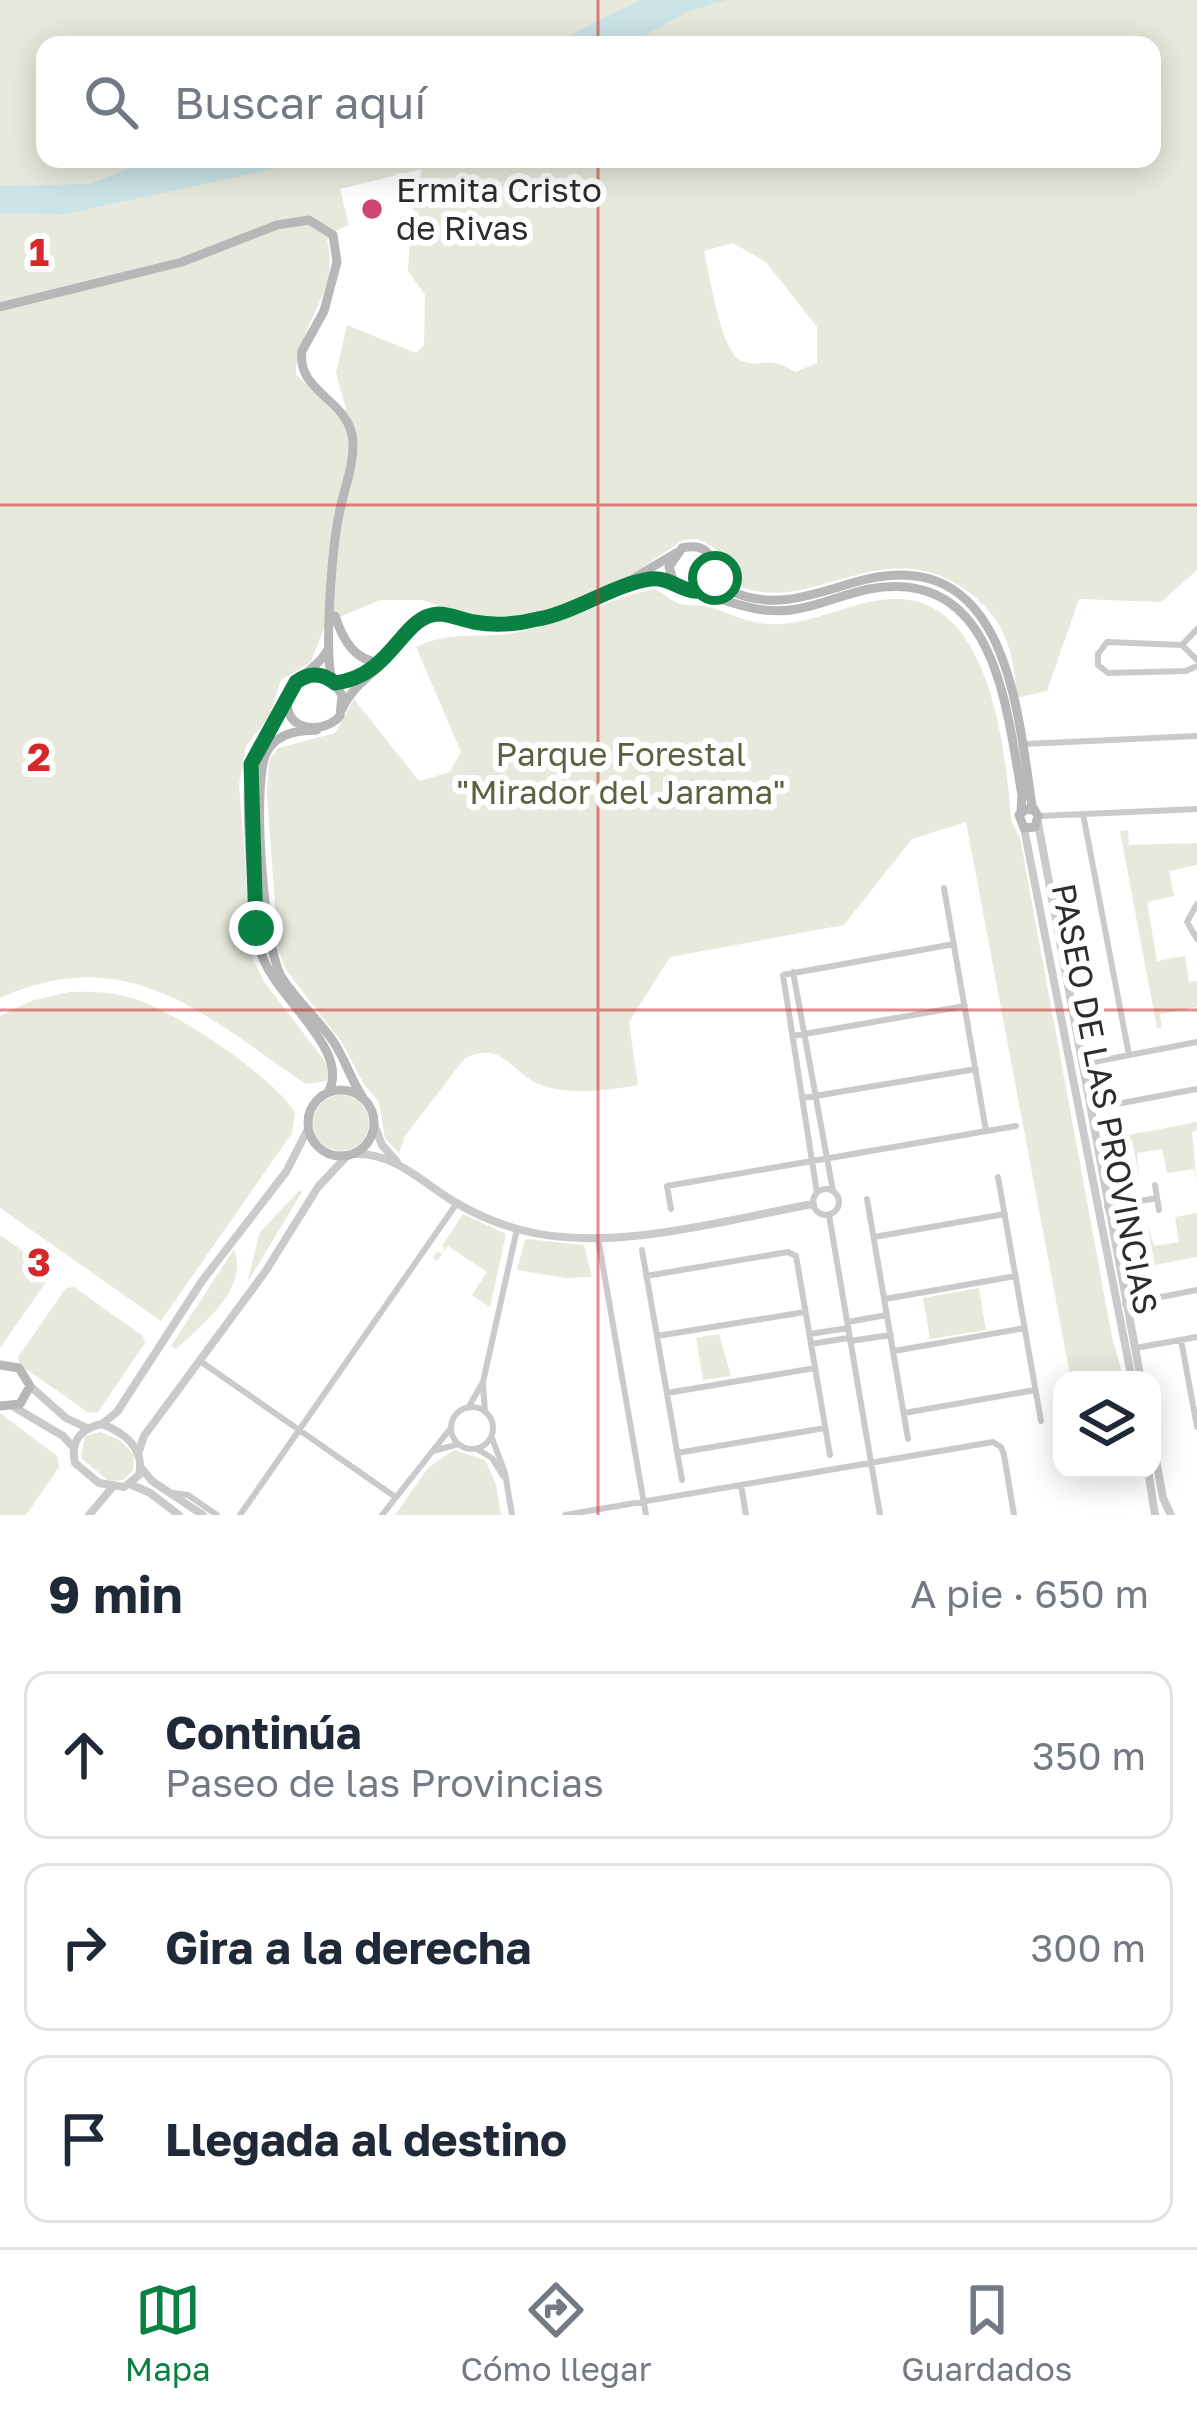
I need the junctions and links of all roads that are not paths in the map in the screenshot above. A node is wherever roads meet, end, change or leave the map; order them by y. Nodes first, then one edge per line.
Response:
1 (0, 308) edge
2 (676, 553) junction
3 (717, 572) junction
4 (674, 583) junction
5 (699, 592) junction
6 (612, 594) junction
7 (332, 600) junction
8 (1197, 629) edge
9 (331, 640) junction
10 (1182, 645) junction
11 (382, 663) junction
12 (1197, 663) edge
13 (367, 674) junction
14 (308, 675) junction
15 (334, 682) junction
16 (288, 699) junction
17 (342, 709) junction
18 (316, 730) junction
19 (273, 736) junction
20 (1197, 736) edge
21 (1021, 745) junction
22 (1197, 809) edge
23 (1020, 812) junction
24 (1083, 814) junction
25 (1036, 816) junction
26 (1024, 828) junction
27 (944, 888) dead end
28 (1197, 904) edge
29 (1197, 939) edge
30 (954, 944) junction
31 (793, 972) junction
32 (965, 1006) junction
33 (804, 1034) junction
34 (793, 1036) junction
35 (1197, 1042) edge
36 (1129, 1055) junction
37 (1081, 1064) junction
38 (976, 1069) junction
39 (1197, 1089) edge
40 (328, 1092) junction
41 (814, 1096) junction
42 (362, 1098) junction
43 (803, 1098) junction
44 (1090, 1109) junction
45 (374, 1124) junction
46 (1016, 1126) dead end
47 (308, 1129) junction
48 (986, 1131) junction
49 (350, 1155) junction
50 (826, 1158) junction
51 (814, 1160) junction
52 (403, 1168) junction
53 (998, 1177) dead end
54 (1155, 1185) dead end
55 (833, 1191) junction
56 (817, 1193) junction
57 (1157, 1198) junction
58 (867, 1199) dead end
59 (457, 1203) junction
60 (814, 1204) junction
61 (1107, 1207) junction
62 (671, 1209) dead end
63 (1160, 1210) dead end
64 (1005, 1214) junction
65 (829, 1215) junction
66 (517, 1229) junction
67 (874, 1237) junction
68 (598, 1238) junction
69 (642, 1250) dead end
70 (646, 1276) junction
71 (1016, 1276) junction
72 (1197, 1290) edge
73 (885, 1299) junction
74 (1125, 1304) junction
75 (805, 1312) junction
76 (887, 1315) junction
77 (848, 1325) junction
78 (1024, 1328) junction
79 (891, 1335) junction
80 (657, 1336) junction
81 (1197, 1336) edge
82 (810, 1339) junction
83 (850, 1339) junction
84 (1181, 1340) junction
85 (1135, 1348) junction
86 (894, 1351) junction
87 (200, 1361) junction
88 (0, 1366) edge
89 (814, 1368) junction
90 (1130, 1371) edge
91 (1140, 1371) edge
92 (483, 1382) junction
93 (30, 1386) junction
94 (1036, 1390) junction
95 (667, 1393) junction
96 (5, 1408) edge
97 (468, 1408) junction
98 (485, 1412) junction
99 (904, 1413) junction
100 (1041, 1421) dead end
101 (103, 1424) junction
102 (452, 1426) junction
103 (1197, 1427) edge
104 (87, 1428) junction
105 (826, 1428) junction
106 (299, 1430) junction
107 (492, 1436) junction
108 (908, 1439) dead end
109 (459, 1444) junction
110 (74, 1448) junction
111 (477, 1449) junction
112 (429, 1452) junction
113 (677, 1453) junction
114 (139, 1454) junction
115 (830, 1455) dead end
116 (871, 1462) junction
117 (141, 1468) junction
118 (1149, 1479) edge
119 (1160, 1479) edge
120 (682, 1480) dead end
121 (506, 1481) junction
122 (130, 1484) junction
123 (742, 1485) junction
124 (112, 1488) junction
125 (170, 1492) junction
126 (394, 1496) junction
127 (643, 1501) junction
128 (162, 1503) junction
129 (89, 1515) edge
130 (170, 1515) edge
131 (179, 1515) edge
132 (203, 1515) edge
133 (217, 1515) edge
134 (240, 1515) edge
135 (382, 1515) edge
136 (512, 1515) edge
137 (565, 1515) edge
138 (646, 1515) edge
139 (746, 1515) edge
140 (880, 1515) edge
141 (1014, 1515) edge
142 (1155, 1515) edge
143 (1171, 1515) edge

1 - 7 main road
2 - 3 main road
2 - 4 main road
2 - 6 main road
3 - 5 main road
3 - 21 main road, PASEO DE LAS PROVINCIAS
4 - 5 main road
4 - 6 main road
5 - 23 main road
6 - 11 main road
7 - 9 main road
7 - 11 main road
8 - 10 street
9 - 14 main road
9 - 15 main road
10 - 12 street
10 - 12 street
11 - 13 main road
13 - 15 main road
13 - 17 main road
14 - 15 main road
14 - 16 main road
15 - 17 main road
16 - 18 main road
16 - 19 main road
17 - 18 main road
18 - 19 main road
19 - 40 main road
19 - 42 main road
20 - 21 street
21 - 25 main road, PASEO DE LAS PROVINCIAS
22 - 24 street
23 - 25 main road
23 - 26 main road
24 - 25 street
24 - 36 street
25 - 26 main road
25 - 37 street, PASEO DE LAS PROVINCIAS
26 - 90 street, PASEO DE LAS PROVINCIAS
27 - 30 street
28 - 29 street
30 - 31 street
30 - 32 street
31 - 33 street
31 - 34 street
32 - 33 street
32 - 38 street
33 - 34 street
33 - 41 street
34 - 43 street
35 - 36 street
36 - 37 street
37 - 44 street, PASEO DE LAS PROVINCIAS
38 - 41 street
38 - 48 street
39 - 44 street
40 - 42 main road
40 - 47 main road
41 - 43 street
41 - 50 street
42 - 45 main road
43 - 51 street
44 - 61 street, PASEO DE LAS PROVINCIAS
45 - 49 main road
45 - 52 street
46 - 48 street
47 - 49 main road
47 - 101 street
48 - 50 street
49 - 52 street
49 - 87 street
50 - 51 street
50 - 55 street
51 - 56 street
51 - 62 street
52 - 59 street
53 - 64 street
54 - 57 street, PASEO DE LAS PROVINCIAS
55 - 56 street
55 - 65 street
56 - 60 street
57 - 61 street, PASEO DE LAS PROVINCIAS
57 - 63 street, PASEO DE LAS PROVINCIAS
58 - 67 street
59 - 66 street
59 - 106 street
60 - 65 street
60 - 68 street
61 - 74 street, PASEO DE LAS PROVINCIAS
64 - 67 street
64 - 71 street
65 - 77 street
66 - 68 street
66 - 92 street
67 - 73 street
68 - 127 street
69 - 70 street
70 - 75 street
70 - 80 street
71 - 73 street
71 - 78 street
72 - 74 street
73 - 76 street
74 - 85 street, PASEO DE LAS PROVINCIAS
75 - 80 street
75 - 82 street
76 - 77 street
76 - 79 street
77 - 82 street
77 - 83 street
78 - 86 street
78 - 94 street
79 - 83 street
79 - 86 street
80 - 95 street
81 - 84 street
82 - 83 street
82 - 89 street
83 - 116 street
84 - 85 street
84 - 103 street
85 - 91 street, PASEO DE LAS PROVINCIAS
86 - 99 street
87 - 106 street
87 - 114 street
88 - 93 main road
89 - 95 street
89 - 105 street
92 - 97 street
92 - 98 street
93 - 96 main road
93 - 104 street
94 - 99 street
94 - 100 street
95 - 113 street
96 - 110 street
97 - 98 street
97 - 102 street
98 - 107 street
99 - 108 street
101 - 104 street
101 - 114 street
102 - 109 street
102 - 112 street
104 - 110 street
105 - 113 street
105 - 115 street
106 - 126 street
106 - 134 street
107 - 111 street
107 - 121 street
109 - 111 street
109 - 112 street
110 - 124 street
111 - 121 street
112 - 126 street
113 - 120 street
114 - 117 street
116 - 123 street
116 - 140 street
116 - 141 street
117 - 122 street
117 - 125 street
118 - 142 street
119 - 143 street
121 - 136 street
122 - 124 street
122 - 128 street
123 - 127 street
123 - 139 street
124 - 129 street
125 - 132 street
125 - 133 street
126 - 135 street
127 - 137 street
127 - 138 street
128 - 130 street
128 - 131 street

